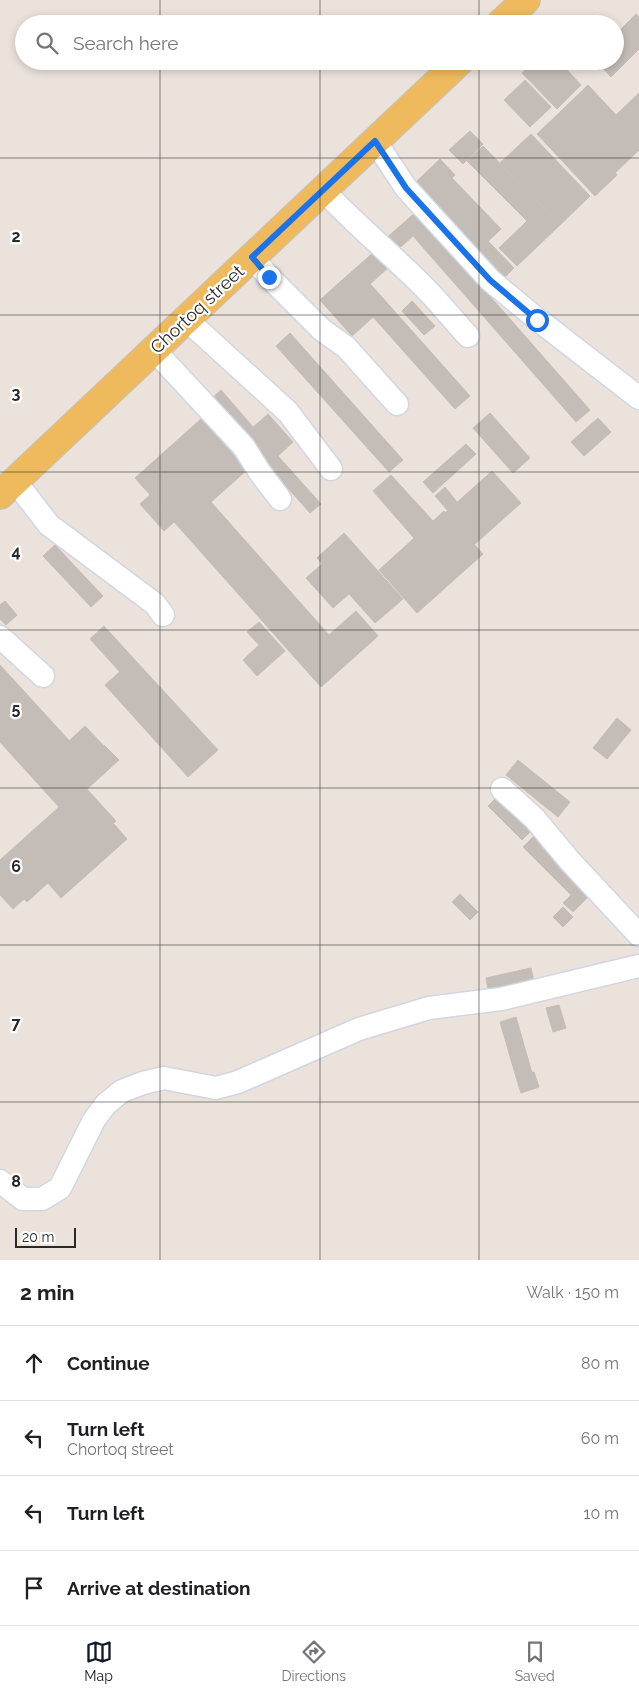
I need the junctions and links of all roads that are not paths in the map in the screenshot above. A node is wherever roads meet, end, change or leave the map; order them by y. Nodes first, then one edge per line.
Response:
1 (526, 0) edge
2 (510, 15) edge
3 (450, 70) edge
4 (375, 141) junction
5 (323, 190) junction
6 (252, 257) junction
7 (186, 319) junction
8 (468, 336) dead end
9 (154, 350) junction
10 (639, 398) edge
11 (397, 404) dead end
12 (331, 469) dead end
13 (8, 488) edge
14 (280, 499) dead end
15 (163, 615) dead end
16 (0, 637) edge
17 (43, 676) dead end
18 (502, 789) dead end
19 (639, 935) edge
20 (639, 966) edge
21 (0, 1181) edge

1 - 2 main road
3 - 4 main road, Chortoq street
4 - 5 main road, Chortoq street
4 - 10 street
5 - 6 main road, Chortoq street
5 - 8 street
6 - 7 main road, Chortoq street
6 - 11 street
7 - 9 main road, Chortoq street
7 - 12 street
9 - 13 main road, Chortoq street
9 - 14 street
13 - 15 street
16 - 17 street
18 - 19 street
20 - 21 street

